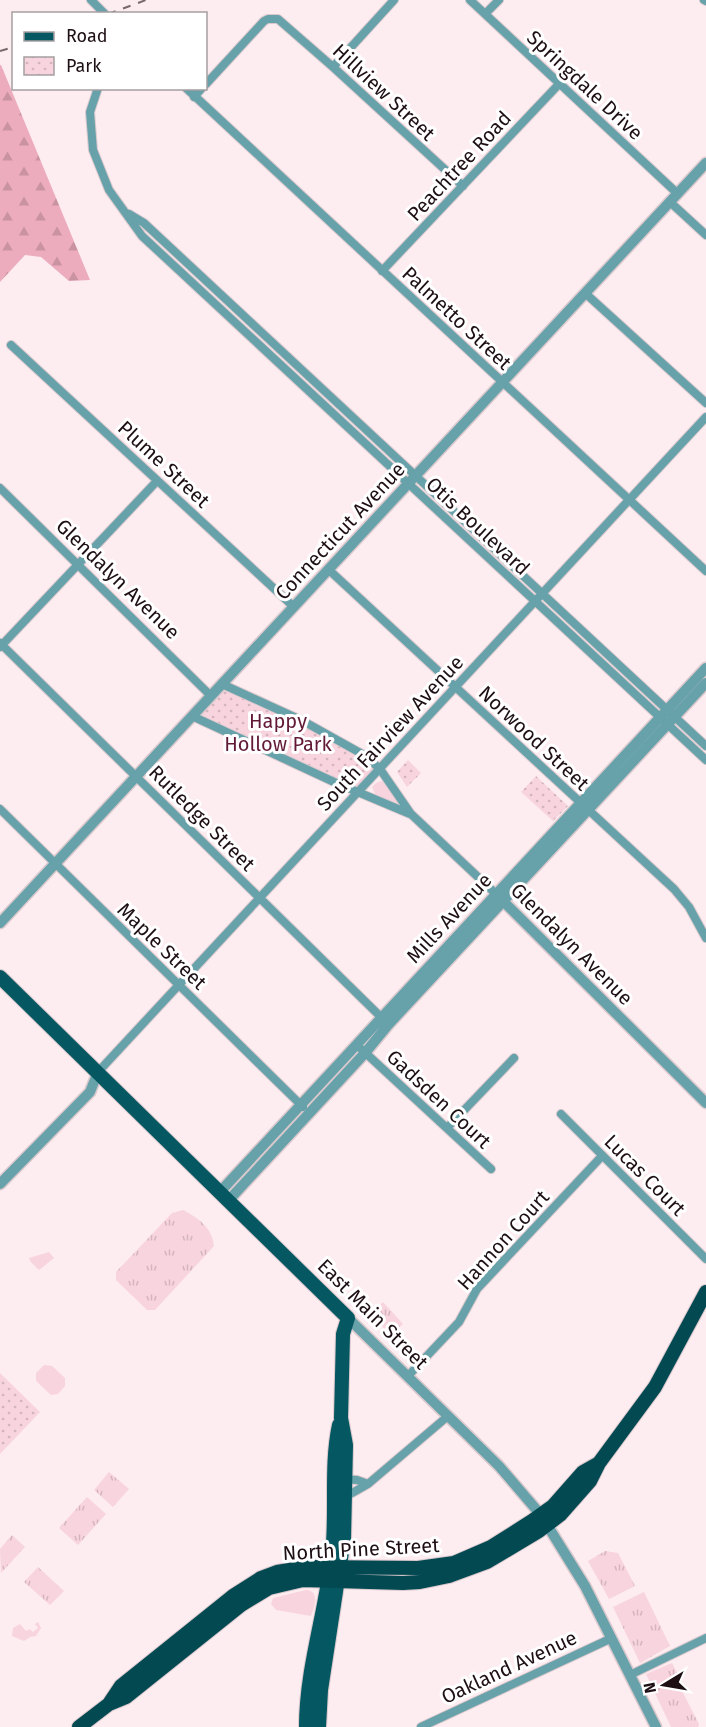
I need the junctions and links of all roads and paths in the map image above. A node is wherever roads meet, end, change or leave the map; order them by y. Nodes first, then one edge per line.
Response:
1 (91, 0) edge
2 (394, 0) edge
3 (470, 0) edge
4 (499, 0) edge
5 (103, 12) edge
6 (485, 14) junction
7 (333, 67) junction
8 (207, 83) edge
9 (560, 83) junction
10 (97, 90) edge
11 (188, 90) edge
12 (200, 90) edge
13 (194, 97) junction
14 (706, 163) edge
15 (462, 186) junction
16 (674, 198) junction
17 (706, 235) edge
18 (382, 271) junction
19 (585, 293) junction
20 (11, 345) dead end
21 (503, 382) junction
22 (706, 403) edge
23 (706, 417) edge
24 (156, 481) junction
25 (412, 481) junction
26 (0, 488) edge
27 (628, 500) junction
28 (77, 565) junction
29 (329, 570) junction
30 (706, 571) edge
31 (542, 594) junction
32 (535, 601) junction
33 (294, 607) junction
34 (1, 645) edge
35 (706, 668) edge
36 (706, 683) edge
37 (222, 684) junction
38 (455, 687) junction
39 (211, 696) junction
40 (192, 716) junction
41 (667, 717) junction
42 (706, 746) edge
43 (706, 760) edge
44 (380, 769) junction
45 (136, 777) junction
46 (358, 792) junction
47 (584, 807) junction
48 (0, 809) edge
49 (411, 814) junction
50 (55, 864) junction
51 (500, 897) junction
52 (259, 898) junction
53 (0, 923) edge
54 (706, 938) edge
55 (0, 976) edge
56 (178, 985) junction
57 (385, 1021) junction
58 (361, 1049) junction
59 (514, 1058) dead end
60 (98, 1072) junction
61 (706, 1103) edge
62 (305, 1108) junction
63 (561, 1114) dead end
64 (447, 1128) junction
65 (602, 1156) junction
66 (491, 1169) dead end
67 (0, 1184) edge
68 (223, 1197) junction
69 (706, 1259) edge
70 (706, 1292) edge
71 (348, 1318) junction
72 (408, 1376) junction
73 (448, 1416) junction
74 (340, 1479) junction
75 (368, 1484) junction
76 (345, 1497) junction
77 (544, 1520) junction
78 (334, 1574) junction
79 (612, 1638) junction
80 (706, 1638) edge
81 (630, 1676) junction
82 (79, 1727) edge
83 (306, 1727) edge
84 (319, 1727) edge
85 (421, 1727) edge
86 (656, 1727) edge

1 - 5 street
2 - 7 street
3 - 6 street, Springdale Drive
4 - 6 street
6 - 9 street, Springdale Drive
7 - 8 street, Hillview Street
7 - 15 street, Hillview Street
9 - 15 street, Peachtree Road
9 - 16 street, Springdale Drive
10 - 25 street, Otis Boulevard
11 - 13 street, Palmetto Street
12 - 13 street
13 - 18 street, Palmetto Street
14 - 16 street, Connecticut Avenue
15 - 18 street, Peachtree Road
16 - 17 street, Springdale Drive
16 - 19 street, Connecticut Avenue
18 - 21 street, Palmetto Street
19 - 21 street, Connecticut Avenue
19 - 22 street
20 - 24 street, Plume Street
21 - 25 street, Connecticut Avenue
21 - 27 street, Palmetto Street
23 - 27 street, South Fairview Avenue
24 - 28 street
24 - 33 street, Plume Street
25 - 29 street, Connecticut Avenue
25 - 31 street, Otis Boulevard
25 - 32 street, Otis Boulevard
26 - 28 street, Glendalyn Avenue
27 - 30 street, Palmetto Street
27 - 31 street, South Fairview Avenue
28 - 34 street
28 - 39 street, Glendalyn Avenue
29 - 33 street, Connecticut Avenue
29 - 38 street, Norwood Street
31 - 32 street, South Fairview Avenue
31 - 41 street, Otis Boulevard
32 - 38 street, South Fairview Avenue
32 - 41 street, Otis Boulevard
33 - 37 street, Connecticut Avenue
34 - 45 street, Rutledge Street
35 - 41 street, Mills Avenue
36 - 41 street, Mills Avenue
37 - 39 street, Connecticut Avenue
37 - 44 street, Glendalyn Avenue
38 - 44 street, South Fairview Avenue
38 - 47 street, Norwood Street
39 - 40 street, Connecticut Avenue
40 - 45 street, Connecticut Avenue
40 - 46 street, Glendalyn Avenue
41 - 42 street, Otis Boulevard
41 - 43 street, Otis Boulevard
41 - 47 street, Mills Avenue
44 - 46 street, South Fairview Avenue
44 - 49 street, Glendalyn Avenue
45 - 50 street, Connecticut Avenue
45 - 52 street, Rutledge Street
46 - 49 street, Glendalyn Avenue
46 - 52 street, South Fairview Avenue
47 - 51 street, Mills Avenue
47 - 54 street, Norwood Street
48 - 50 street, Maple Street
49 - 51 street, Glendalyn Avenue
50 - 53 street, Connecticut Avenue
50 - 56 street, Maple Street
51 - 57 street, Mills Avenue
51 - 61 street, Glendalyn Avenue
52 - 56 street, South Fairview Avenue
52 - 57 street, Rutledge Street
55 - 60 main road, East Main Street
56 - 60 street, South Fairview Avenue
56 - 62 street, Maple Street
57 - 58 street, Mills Avenue
58 - 62 street, Mills Avenue
58 - 64 street, Gadsden Court
59 - 64 street
60 - 67 street
60 - 68 main road, East Main Street
62 - 68 street, Mills Avenue
63 - 65 street, Lucas Court
64 - 66 street, Gadsden Court
65 - 69 street, Lucas Court
65 - 72 street, Hannon Court
68 - 71 main road, East Main Street
70 - 77 highway, North Pine Street
71 - 72 street, East Main Street
71 - 74 main road
72 - 73 street, East Main Street
73 - 75 street
73 - 77 street, East Main Street
74 - 75 street
74 - 76 main road
74 - 78 main road
75 - 76 street
76 - 78 main road
77 - 78 highway, North Pine Street
77 - 79 street, East Main Street
78 - 82 highway, North Pine Street
78 - 83 main road
78 - 84 main road
79 - 81 street, East Main Street
79 - 85 street, Oakland Avenue
80 - 81 street
81 - 86 street, East Main Street

